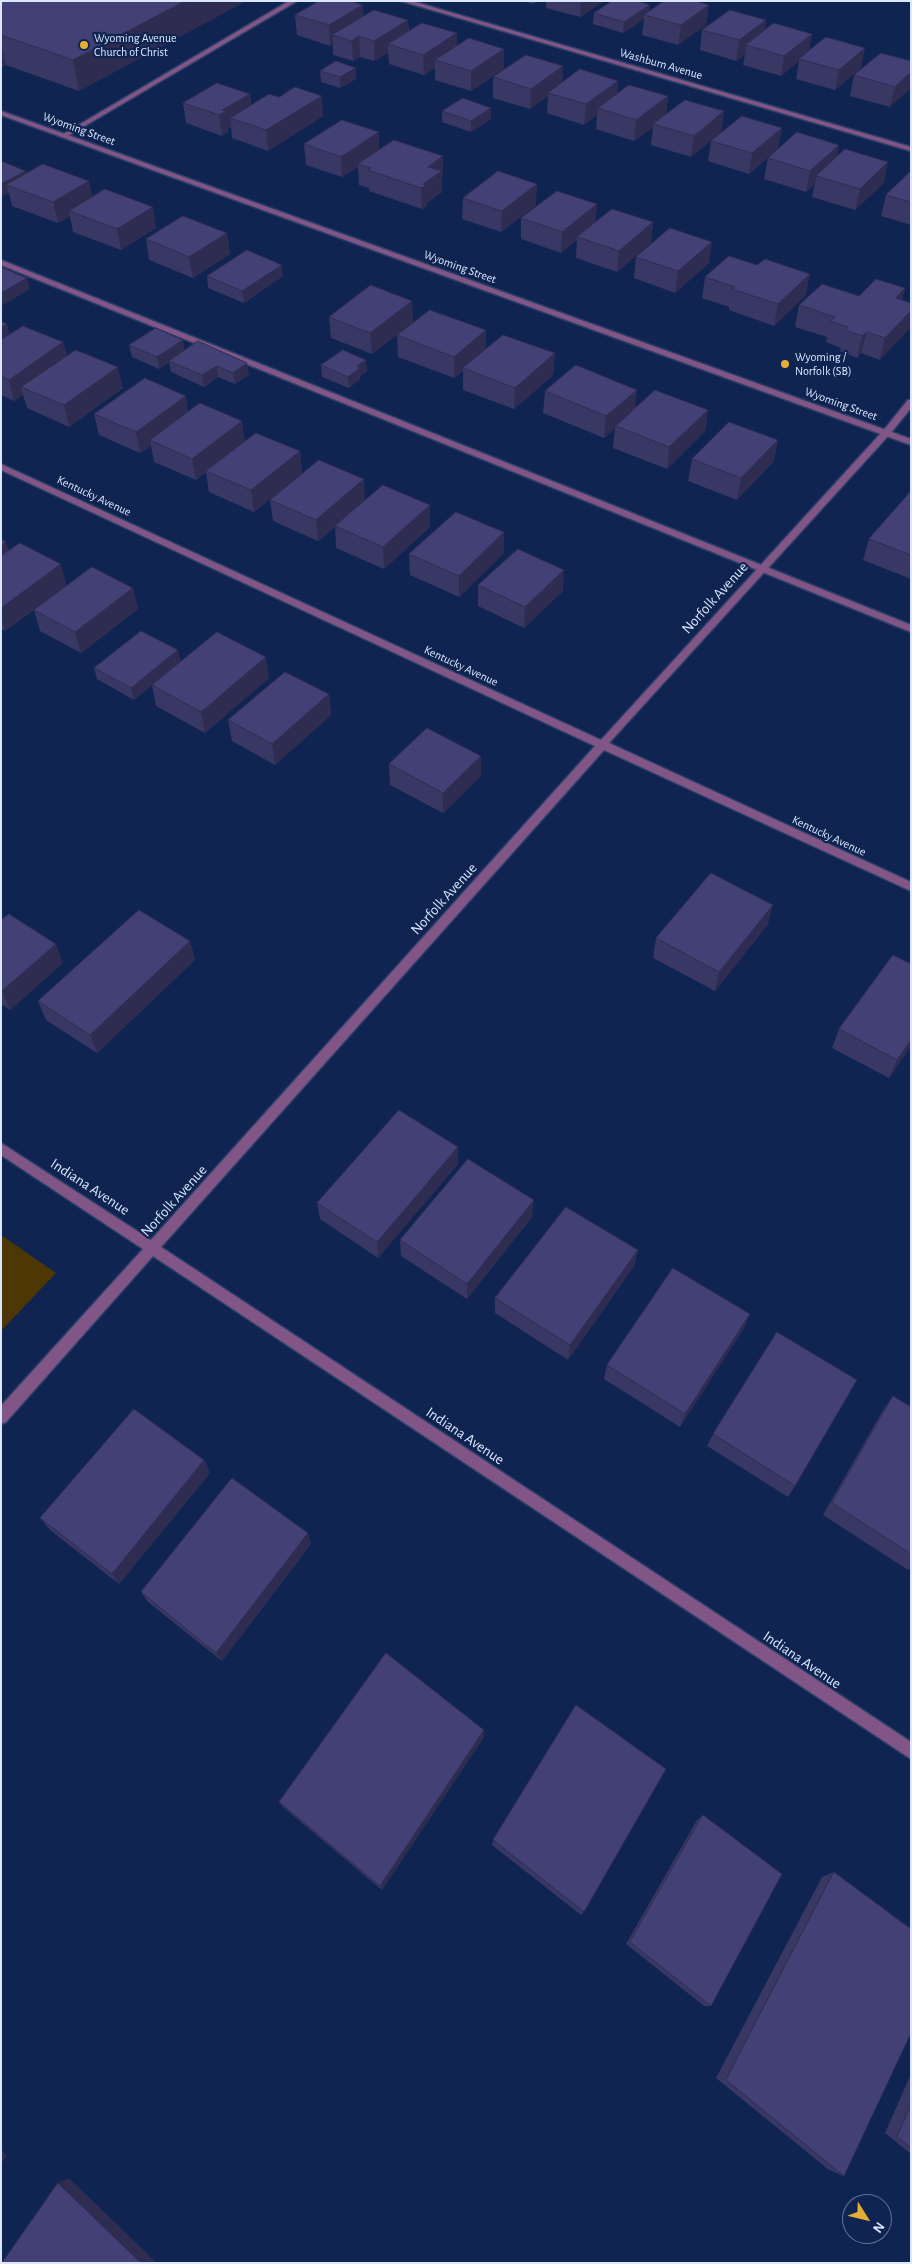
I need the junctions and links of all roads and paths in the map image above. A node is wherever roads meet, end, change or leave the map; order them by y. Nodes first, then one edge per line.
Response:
1 (294, 1) edge
2 (404, 1) edge
3 (1, 113) edge
4 (64, 136) junction
5 (911, 149) edge
6 (1, 262) edge
7 (911, 402) edge
8 (886, 433) junction
9 (911, 442) edge
10 (1, 467) edge
11 (761, 569) junction
12 (911, 629) edge
13 (602, 745) junction
14 (911, 887) edge
15 (1, 1148) edge
16 (153, 1248) junction
17 (1, 1417) edge
18 (911, 1751) edge

1 - 4 street
2 - 5 street, Washburn Avenue
3 - 4 street, Wyoming Street
4 - 8 street, Wyoming Street
6 - 11 street
7 - 8 street, Norfolk Avenue
8 - 9 street, Wyoming Street
8 - 11 street, Norfolk Avenue
10 - 13 street, Kentucky Avenue
11 - 12 street
11 - 13 street, Norfolk Avenue
13 - 14 street, Kentucky Avenue
13 - 16 street, Norfolk Avenue
15 - 16 street, Indiana Avenue
16 - 17 street, Norfolk Avenue
16 - 18 street, Indiana Avenue

